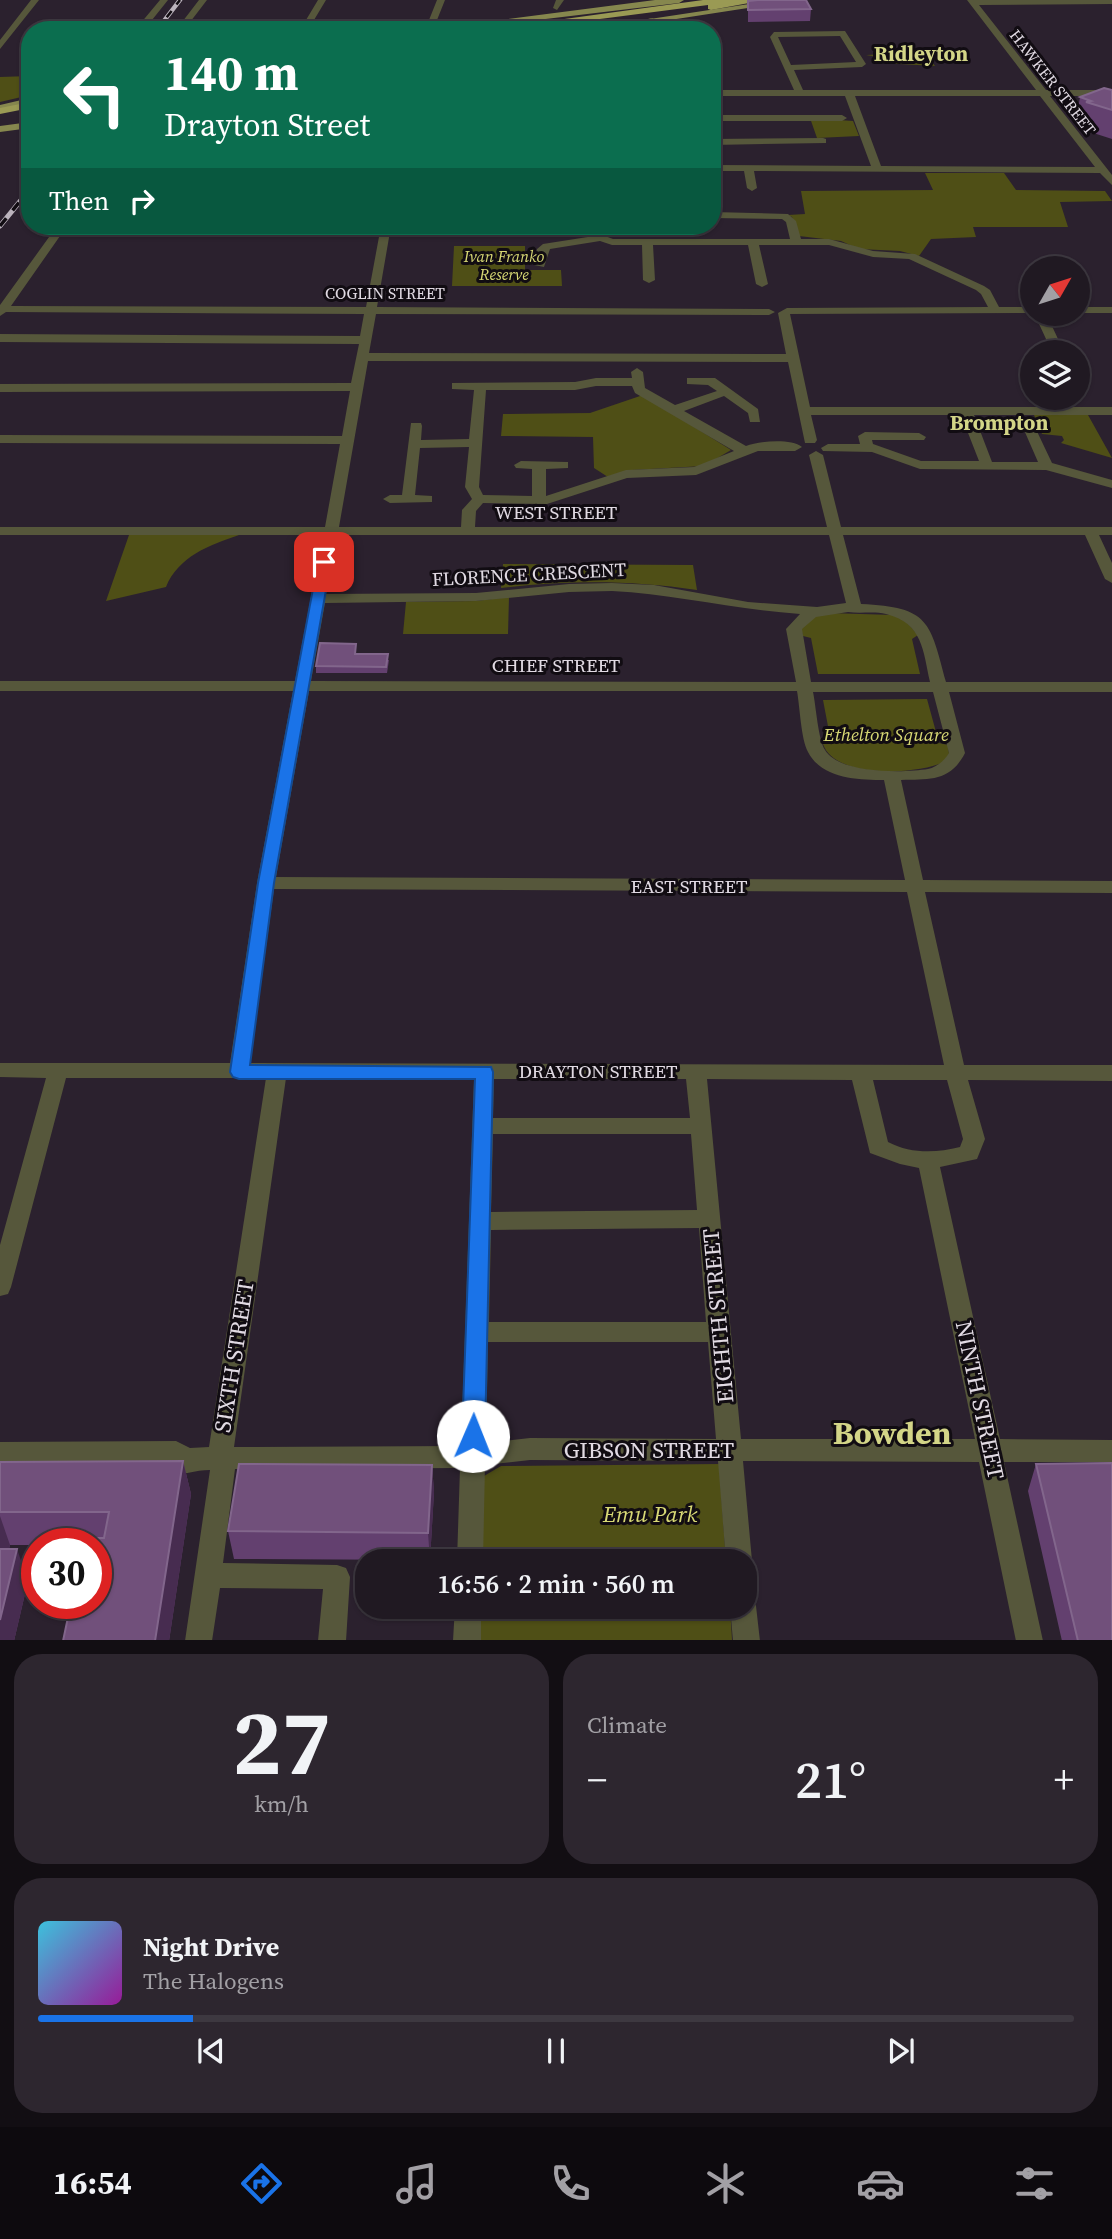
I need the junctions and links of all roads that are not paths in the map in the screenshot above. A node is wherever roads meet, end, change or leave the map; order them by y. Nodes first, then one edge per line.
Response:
1 (35, 0) edge
2 (164, 0) edge
3 (203, 0) edge
4 (322, 0) edge
5 (441, 0) edge
6 (680, 0) edge
7 (725, 0) edge
8 (761, 0) edge
9 (795, 0) edge
10 (972, 2) edge
11 (1112, 2) edge
12 (146, 21) edge
13 (187, 21) edge
14 (309, 21) edge
15 (433, 21) edge
16 (502, 21) edge
17 (557, 21) edge
18 (618, 21) edge
19 (675, 21) edge
20 (0, 46) edge
21 (789, 68) junction
22 (721, 93) edge
23 (800, 93) junction
24 (849, 93) junction
25 (1042, 93) junction
26 (1112, 93) edge
27 (21, 105) edge
28 (0, 109) edge
29 (21, 116) edge
30 (771, 117) junction
31 (721, 118) edge
32 (842, 118) dead end
33 (0, 119) edge
34 (21, 127) edge
35 (0, 130) edge
36 (779, 141) junction
37 (823, 141) dead end
38 (721, 142) edge
39 (721, 168) edge
40 (748, 168) junction
41 (877, 168) junction
42 (1102, 170) junction
43 (1112, 183) edge
44 (752, 188) dead end
45 (721, 215) edge
46 (55, 235) edge
47 (384, 235) edge
48 (598, 235) edge
49 (601, 238) junction
50 (796, 241) junction
51 (647, 242) junction
52 (752, 242) junction
53 (540, 265) dead end
54 (649, 280) dead end
55 (966, 281) junction
56 (762, 284) dead end
57 (372, 309) junction
58 (1, 310) edge
59 (980, 310) junction
60 (995, 310) junction
61 (1020, 310) edge
62 (1090, 310) edge
63 (1112, 310) edge
64 (769, 312) dead end
65 (0, 338) edge
66 (366, 340) junction
67 (363, 357) junction
68 (637, 358) junction
69 (791, 358) junction
70 (553, 372) junction
71 (691, 381) dead end
72 (637, 382) junction
73 (456, 386) dead end
74 (357, 387) junction
75 (480, 387) junction
76 (0, 388) edge
77 (728, 391) junction
78 (674, 410) junction
79 (805, 411) junction
80 (966, 411) junction
81 (1112, 411) edge
82 (755, 419) dead end
83 (914, 422) dead end
84 (1027, 423) dead end
85 (416, 426) dead end
86 (919, 437) junction
87 (0, 439) edge
88 (347, 440) junction
89 (810, 440) junction
90 (414, 443) junction
91 (475, 443) junction
92 (795, 447) junction
93 (867, 448) junction
94 (744, 451) junction
95 (923, 451) dead end
96 (822, 452) junction
97 (521, 465) dead end
98 (539, 465) junction
99 (563, 465) dead end
100 (987, 466) junction
101 (1047, 466) junction
102 (1112, 484) edge
103 (390, 499) dead end
104 (408, 499) junction
105 (427, 499) dead end
106 (479, 499) junction
107 (539, 499) junction
108 (0, 531) edge
109 (468, 531) junction
110 (834, 531) junction
111 (1090, 531) junction
112 (1112, 531) edge
113 (329, 537) junction
114 (1112, 579) edge
115 (317, 599) junction
116 (783, 608) junction
117 (855, 609) junction
118 (815, 611) junction
119 (798, 623) junction
120 (0, 686) edge
121 (302, 686) junction
122 (804, 687) junction
123 (939, 687) junction
124 (1112, 687) edge
125 (891, 775) junction
126 (266, 883) junction
127 (914, 887) junction
128 (1112, 887) edge
129 (0, 1070) edge
130 (58, 1070) junction
131 (696, 1071) junction
132 (955, 1071) junction
133 (239, 1072) junction
134 (277, 1072) junction
135 (484, 1072) junction
136 (861, 1073) junction
137 (1112, 1073) edge
138 (482, 1126) junction
139 (701, 1126) junction
140 (928, 1160) junction
141 (709, 1219) junction
142 (479, 1221) junction
143 (0, 1287) edge
144 (475, 1332) junction
145 (718, 1332) junction
146 (731, 1451) junction
147 (991, 1451) junction
148 (1112, 1451) edge
149 (0, 1453) edge
150 (473, 1457) junction
151 (223, 1458) junction
152 (187, 1459) junction
153 (0, 1466) edge
154 (470, 1549) edge
155 (738, 1549) edge
156 (208, 1575) junction
157 (468, 1619) edge
158 (745, 1619) edge
159 (198, 1640) edge
160 (332, 1640) edge
161 (467, 1640) edge
162 (747, 1640) edge
163 (1030, 1640) edge

1 - 20 street
2 - 12 street
3 - 13 street
4 - 14 street
5 - 15 street
6 - 16 main road
7 - 17 highway
8 - 18 highway
9 - 19 main road
10 - 11 street
10 - 25 street, HAWKER STREET
21 - 21 street
21 - 23 street
22 - 23 street
23 - 24 street
24 - 25 street
24 - 41 street
25 - 26 street
25 - 42 street, HAWKER STREET
27 - 28 highway
29 - 33 highway
30 - 31 street
30 - 32 street
30 - 36 street
34 - 35 main road
36 - 37 street
36 - 38 street
39 - 40 street
40 - 41 street
40 - 44 street
41 - 42 street
42 - 43 street, HAWKER STREET
45 - 50 street
46 - 58 street
47 - 57 street
48 - 49 street
49 - 51 street
49 - 53 street
50 - 52 street
50 - 55 street
51 - 52 street
51 - 54 street
52 - 56 street
55 - 59 street
55 - 60 street
57 - 58 street, COGLIN STREET
57 - 64 street, COGLIN STREET
57 - 66 street
59 - 60 street
59 - 69 street
60 - 61 street
62 - 63 street
65 - 66 street
66 - 67 street
67 - 70 street
67 - 74 street
68 - 69 street
68 - 70 street
68 - 72 street
69 - 79 street
70 - 72 street
70 - 75 street
71 - 77 street
72 - 78 street
73 - 75 street
74 - 76 street
74 - 88 street
75 - 91 street
77 - 78 street
77 - 82 street
78 - 94 street
79 - 80 street
79 - 89 street
80 - 81 street
80 - 100 street
83 - 86 street
84 - 101 street
85 - 90 street
86 - 93 street
86 - 95 street
87 - 88 street
88 - 113 street
89 - 92 street
89 - 96 street
90 - 91 street
90 - 104 street
91 - 106 street
92 - 94 street
92 - 96 street
93 - 96 street
93 - 100 street
94 - 107 street
96 - 110 street
97 - 98 street
98 - 99 street
98 - 107 street
100 - 101 street
101 - 102 street
103 - 104 street
104 - 105 street
106 - 107 street
106 - 109 street
108 - 113 street, WEST STREET
109 - 110 street, WEST STREET
109 - 113 street, WEST STREET
110 - 111 street, WEST STREET
110 - 117 street
111 - 112 street, WEST STREET
111 - 114 street
113 - 115 street
115 - 116 street, FLORENCE CRESCENT
115 - 121 street
116 - 118 street, FLORENCE CRESCENT
116 - 119 street
117 - 118 street, FLORENCE CRESCENT
117 - 123 street, FLORENCE CRESCENT
118 - 119 street
119 - 122 street
120 - 121 street, CHIEF STREET
121 - 122 street, CHIEF STREET
121 - 126 street
122 - 123 street, CHIEF STREET
122 - 125 street
123 - 124 street, CHIEF STREET
123 - 125 street
125 - 127 street
126 - 127 street, EAST STREET
126 - 133 street
127 - 128 street, EAST STREET
127 - 132 street
129 - 130 street, DRAYTON STREET
130 - 133 street, DRAYTON STREET
130 - 143 street
131 - 135 street, DRAYTON STREET
131 - 136 street, DRAYTON STREET
131 - 139 street, EIGHTH STREET
132 - 136 street, DRAYTON STREET
132 - 137 street, DRAYTON STREET
132 - 140 street
133 - 134 street, DRAYTON STREET
134 - 135 street, DRAYTON STREET
134 - 151 street, SIXTH STREET
135 - 138 street
136 - 140 street
138 - 139 street
138 - 142 street
139 - 141 street, EIGHTH STREET
140 - 147 street, NINTH STREET
141 - 142 street
141 - 145 street, EIGHTH STREET
142 - 144 street
144 - 145 street
144 - 150 street
145 - 146 street, EIGHTH STREET
146 - 147 street, GIBSON STREET
146 - 150 street, GIBSON STREET
146 - 155 street, EIGHTH STREET
147 - 148 street, GIBSON STREET
147 - 163 street, NINTH STREET
149 - 152 street, GIBSON STREET
150 - 151 street, GIBSON STREET
150 - 154 street
151 - 152 street, GIBSON STREET
151 - 156 street, SIXTH STREET
152 - 153 street, GIBSON STREET
156 - 159 street, SIXTH STREET
156 - 160 street
157 - 161 street
158 - 162 street

